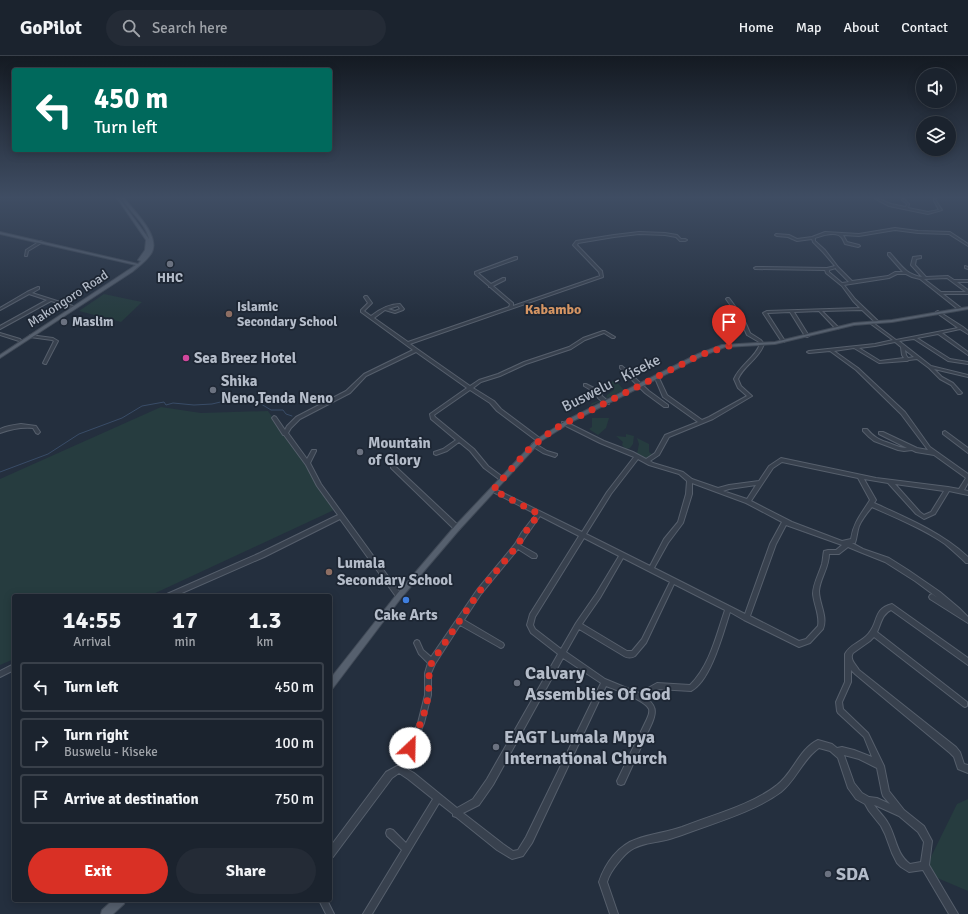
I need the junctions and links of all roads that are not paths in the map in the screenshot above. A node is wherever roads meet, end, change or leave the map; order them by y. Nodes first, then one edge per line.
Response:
1 (23, 238) edge
2 (147, 238) edge
3 (152, 238) edge
4 (605, 238) edge
5 (678, 238) edge
6 (794, 238) edge
7 (813, 238) joint
8 (844, 238) edge
9 (957, 238) edge
10 (685, 240) dead end
11 (41, 242) junction
12 (968, 245) edge
13 (858, 246) dead end
14 (26, 254) dead end
15 (889, 254) dead end
16 (920, 257) dead end
17 (516, 258) dead end
18 (136, 265) junction
19 (756, 268) dead end
20 (837, 268) junction
21 (827, 269) junction
22 (907, 273) junction
23 (504, 279) dead end
24 (924, 279) junction
25 (955, 281) junction
26 (968, 281) edge
27 (851, 282) junction
28 (841, 284) junction
29 (490, 286) junction
30 (38, 288) dead end
31 (968, 292) edge
32 (28, 293) junction
33 (942, 293) junction
34 (366, 297) dead end
35 (728, 299) dead end
36 (50, 300) junction
37 (71, 306) junction
38 (511, 308) junction
39 (968, 308) edge
40 (0, 309) edge
41 (385, 309) dead end
42 (863, 309) junction
43 (960, 309) junction
44 (791, 311) junction
45 (820, 311) junction
46 (938, 312) junction
47 (372, 317) junction
48 (874, 322) junction
49 (0, 328) edge
50 (837, 328) junction
51 (962, 328) junction
52 (967, 332) edge
53 (939, 333) junction
54 (0, 334) edge
55 (31, 336) junction
56 (807, 336) junction
57 (613, 337) dead end
58 (915, 338) junction
59 (19, 340) junction
60 (783, 341) junction
61 (896, 341) junction
62 (407, 344) junction
63 (762, 344) junction
64 (903, 346) junction
65 (856, 348) junction
66 (416, 350) junction
67 (831, 350) junction
68 (0, 352) edge
69 (809, 352) dead end
70 (968, 354) edge
71 (0, 357) edge
72 (918, 358) junction
73 (907, 360) junction
74 (46, 363) dead end
75 (968, 363) edge
76 (621, 367) dead end
77 (930, 367) junction
78 (968, 376) edge
79 (657, 378) junction
80 (585, 385) dead end
81 (640, 386) junction
82 (470, 389) junction
83 (960, 393) dead end
84 (607, 403) junction
85 (666, 406) dead end
86 (274, 418) dead end
87 (702, 422) junction
88 (564, 423) junction
89 (865, 430) dead end
90 (0, 431) edge
91 (38, 432) dead end
92 (285, 434) junction
93 (881, 434) dead end
94 (945, 434) dead end
95 (459, 440) junction
96 (539, 440) junction
97 (534, 445) junction
98 (912, 448) junction
99 (314, 451) dead end
100 (968, 451) edge
101 (436, 453) dead end
102 (936, 454) junction
103 (555, 455) dead end
104 (637, 456) junction
105 (646, 461) junction
106 (307, 463) junction
107 (393, 467) dead end
108 (860, 477) junction
109 (968, 478) edge
110 (502, 479) junction
111 (690, 480) junction
112 (890, 482) junction
113 (760, 483) junction
114 (948, 489) junction
115 (493, 490) junction
116 (719, 490) junction
117 (961, 491) junction
118 (968, 493) edge
119 (748, 502) junction
120 (871, 504) junction
121 (539, 514) junction
122 (341, 516) junction
123 (785, 522) junction
124 (457, 528) junction
125 (583, 535) junction
126 (847, 544) junction
127 (517, 546) junction
128 (622, 555) junction
129 (534, 556) dead end
130 (968, 561) edge
131 (651, 570) junction
132 (673, 581) junction
133 (173, 594) edge
134 (399, 596) junction
135 (932, 597) dead end
136 (728, 610) junction
137 (746, 618) junction
138 (966, 618) edge
139 (461, 622) junction
140 (578, 626) junction
141 (873, 633) junction
142 (417, 643) dead end
143 (501, 645) dead end
144 (564, 653) junction
145 (848, 659) junction
146 (432, 662) junction
147 (968, 662) edge
148 (12, 668) edge
149 (0, 674) edge
150 (332, 682) edge
151 (605, 682) junction
152 (639, 697) junction
153 (965, 704) dead end
154 (836, 751) junction
155 (880, 767) junction
156 (401, 769) junction
157 (968, 769) edge
158 (621, 781) dead end
159 (438, 798) junction
160 (868, 801) junction
161 (456, 813) junction
162 (902, 813) junction
163 (390, 833) dead end
164 (406, 849) junction
165 (332, 851) edge
166 (925, 866) junction
167 (118, 902) edge
168 (324, 902) edge
169 (106, 914) edge
170 (330, 914) edge
171 (367, 914) edge
172 (614, 914) edge
173 (954, 914) edge

1 - 11 main road
2 - 18 main road, Makongoro Road
3 - 18 main road, Makongoro Road
4 - 38 street
5 - 10 street
6 - 7 street
7 - 20 street
8 - 13 street
9 - 12 street
11 - 14 street
11 - 18 main road
15 - 22 street
16 - 24 street
17 - 29 street
18 - 37 main road, Makongoro Road
18 - 55 main road, Makongoro Road
19 - 21 street
20 - 21 street
20 - 27 street
21 - 28 street
22 - 24 street
22 - 27 street
23 - 29 street
24 - 25 street
24 - 33 street
25 - 26 street
25 - 31 street
27 - 28 street
28 - 42 street
29 - 38 street
30 - 32 street
31 - 33 street
32 - 36 street
32 - 40 street
33 - 43 street
34 - 47 street
35 - 63 street
36 - 37 street
36 - 49 street
37 - 59 main road, Makongoro Road
38 - 62 street
39 - 43 main road, Buswelu - Kiseke
41 - 47 street
42 - 45 street
42 - 48 street
43 - 46 main road, Buswelu - Kiseke
44 - 45 street
44 - 56 street
44 - 60 street
45 - 50 street
46 - 48 main road, Buswelu - Kiseke
46 - 51 street
47 - 62 street
48 - 50 main road, Buswelu - Kiseke
48 - 61 street
50 - 56 main road, Buswelu - Kiseke
51 - 52 street
51 - 53 street
53 - 58 street
53 - 70 street
54 - 59 street
55 - 71 main road, Makongoro Road
55 - 74 street
56 - 60 main road, Buswelu - Kiseke
57 - 82 street
58 - 61 street
58 - 75 street
59 - 68 main road, Makongoro Road
60 - 63 main road, Buswelu - Kiseke
61 - 64 street
61 - 65 street
62 - 66 street
63 - 79 main road, Buswelu - Kiseke
63 - 87 street
64 - 72 street
64 - 73 street
65 - 67 street
65 - 73 street
66 - 82 street
66 - 92 street
67 - 69 street
67 - 102 street
72 - 73 street
72 - 77 street
76 - 81 street
77 - 78 street
77 - 83 street
79 - 81 main road, Buswelu - Kiseke
79 - 87 street
80 - 84 street
81 - 84 main road, Buswelu - Kiseke
81 - 85 street
82 - 95 street
82 - 96 street
84 - 88 main road, Buswelu - Kiseke
86 - 92 street
87 - 105 street
88 - 96 main road, Buswelu - Kiseke
88 - 104 street
89 - 98 street
90 - 91 street
92 - 106 street
93 - 98 street
94 - 100 street
95 - 101 street
95 - 110 street
96 - 97 main road, Buswelu - Kiseke
97 - 103 street
97 - 110 main road, Buswelu - Kiseke
98 - 102 street
99 - 106 street
102 - 109 street
104 - 105 street
104 - 125 street
105 - 111 street
106 - 122 street
107 - 124 street
108 - 112 street
108 - 113 street
108 - 120 street
109 - 117 street
110 - 115 main road, Buswelu - Kiseke
111 - 116 street
111 - 131 street
112 - 114 street
112 - 114 street
113 - 116 street
113 - 119 street
114 - 117 street
115 - 121 street
115 - 124 main road, Buswelu - Kiseke
116 - 119 street
117 - 118 street
119 - 123 street
120 - 126 street
120 - 130 street
121 - 125 street
121 - 127 street
122 - 133 street
122 - 134 street
123 - 126 street
123 - 137 street
124 - 134 main road, Buswelu - Kiseke
125 - 128 street
125 - 144 street
126 - 137 street
126 - 138 street
127 - 129 street
127 - 139 street
128 - 131 street
128 - 140 street
131 - 132 street
132 - 136 street
132 - 140 street
134 - 150 main road, Buswelu - Kiseke
135 - 138 street
136 - 137 street
136 - 152 street
139 - 143 street
139 - 146 street
140 - 144 street
141 - 145 street
141 - 147 street
141 - 153 street
142 - 146 street
144 - 151 street
144 - 161 street
145 - 155 street
145 - 157 street
146 - 156 street
148 - 149 street
151 - 152 street
151 - 161 street
152 - 158 street
154 - 155 street
154 - 160 street
154 - 172 street
155 - 162 street
156 - 159 street
156 - 165 street
159 - 161 street
159 - 164 street
160 - 162 street
160 - 166 street
162 - 166 street
163 - 164 street
164 - 171 street
166 - 173 street
167 - 169 main road
168 - 170 street

